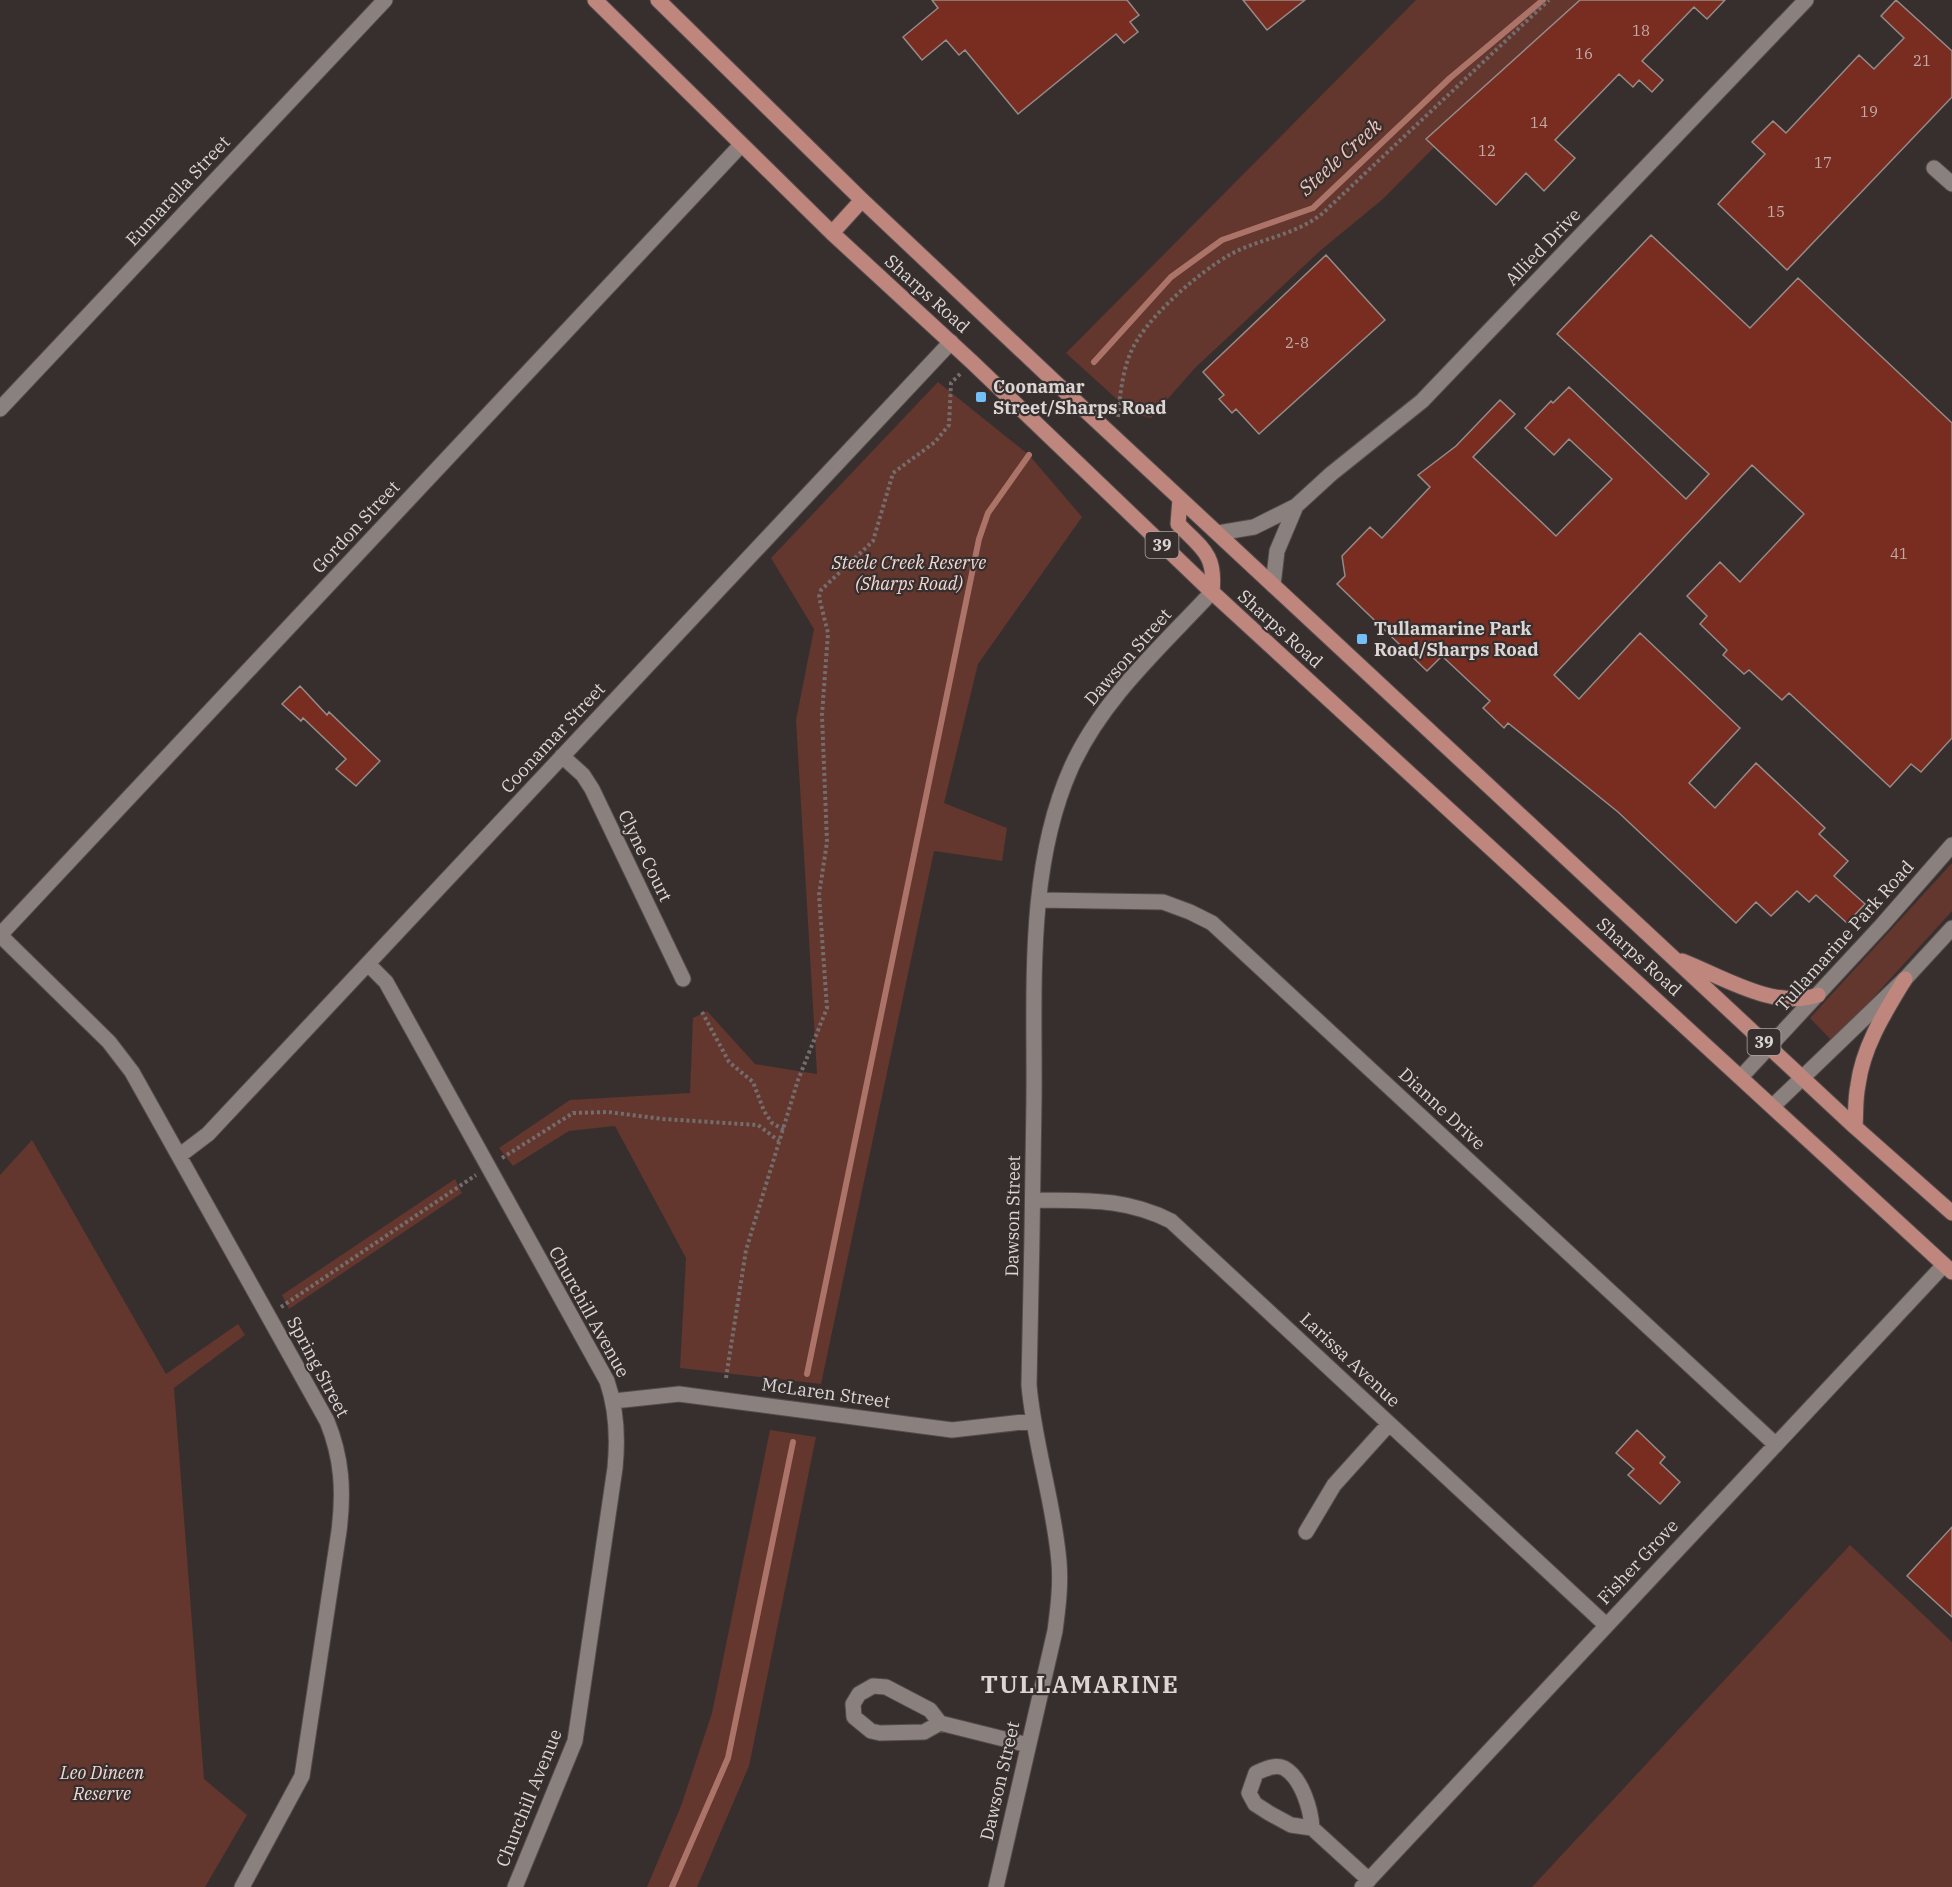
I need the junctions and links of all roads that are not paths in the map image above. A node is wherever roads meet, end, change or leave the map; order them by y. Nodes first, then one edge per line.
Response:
1 (385, 0) edge
2 (595, 0) edge
3 (658, 0) edge
4 (1806, 0) edge
5 (741, 145) junction
6 (1934, 168) dead end
7 (1952, 184) edge
8 (862, 200) junction
9 (832, 233) junction
10 (951, 342) junction
11 (0, 409) edge
12 (1180, 499) junction
13 (1296, 506) junction
14 (1218, 533) junction
15 (1273, 585) junction
16 (1212, 592) junction
17 (562, 756) junction
18 (1952, 845) edge
19 (1039, 900) junction
20 (1952, 928) edge
21 (0, 935) edge
22 (1674, 957) junction
23 (368, 964) junction
24 (683, 979) dead end
25 (1905, 979) junction
26 (1818, 995) junction
27 (1770, 1047) junction
28 (1741, 1077) junction
29 (1804, 1078) junction
30 (1773, 1106) junction
31 (1855, 1127) junction
32 (179, 1156) junction
33 (1033, 1200) junction
34 (1952, 1213) edge
35 (1948, 1269) edge
36 (614, 1401) junction
37 (1032, 1421) junction
38 (1389, 1424) junction
39 (1776, 1445) junction
40 (1306, 1532) dead end
41 (1605, 1625) junction
42 (940, 1723) junction
43 (1028, 1745) junction
44 (1312, 1828) junction
45 (1366, 1884) edge
46 (242, 1887) edge
47 (514, 1887) edge
48 (996, 1887) edge

1 - 11 street, Eumarella Street
2 - 5 main road, Sharps Road / 39
3 - 8 main road, Sharps Road / 39
4 - 13 street, Allied Drive
5 - 9 main road, Sharps Road / 39
5 - 21 street, Gordon Street
6 - 7 street
8 - 9 main road
8 - 12 main road, Sharps Road / 39
9 - 10 main road, Sharps Road / 39
10 - 16 main road, Sharps Road / 39
10 - 17 street, Coonamar Street
12 - 14 main road, Sharps Road / 39
12 - 16 main road
13 - 14 street, Allied Drive
13 - 15 street, Allied Drive
14 - 15 main road, Sharps Road / 39
15 - 22 main road, Sharps Road / 39
16 - 19 street, Dawson Street
16 - 28 main road, Sharps Road / 39
17 - 23 street, Coonamar Street
17 - 24 street, Clyne Court
18 - 26 street, Tullamarine Park Road
19 - 33 street, Dawson Street
19 - 39 street, Dianne Drive
20 - 25 street
21 - 32 street, Spring Street
22 - 26 main road
22 - 27 main road, Sharps Road / 39
23 - 32 street, Coonamar Street
23 - 36 street, Churchill Avenue
25 - 29 street
25 - 31 main road
26 - 27 street, Tullamarine Park Road
27 - 28 street, Tullamarine Park Road
27 - 29 main road, Sharps Road / 39
28 - 30 main road, Sharps Road / 39
29 - 30 street
29 - 31 main road, Sharps Road / 39
30 - 35 main road, Sharps Road / 39
31 - 34 main road, Sharps Road / 39
32 - 46 street, Spring Street
33 - 37 street, Dawson Street
33 - 38 street, Larissa Avenue
35 - 39 street, Fisher Grove
36 - 37 street, McLaren Street
36 - 47 street, Churchill Avenue
37 - 43 street, Dawson Street
38 - 40 street
38 - 41 street, Larissa Avenue
39 - 41 street, Fisher Grove
41 - 45 street, Fisher Grove
42 - 42 street
42 - 43 street
43 - 48 street, Dawson Street
44 - 44 street
44 - 45 street

